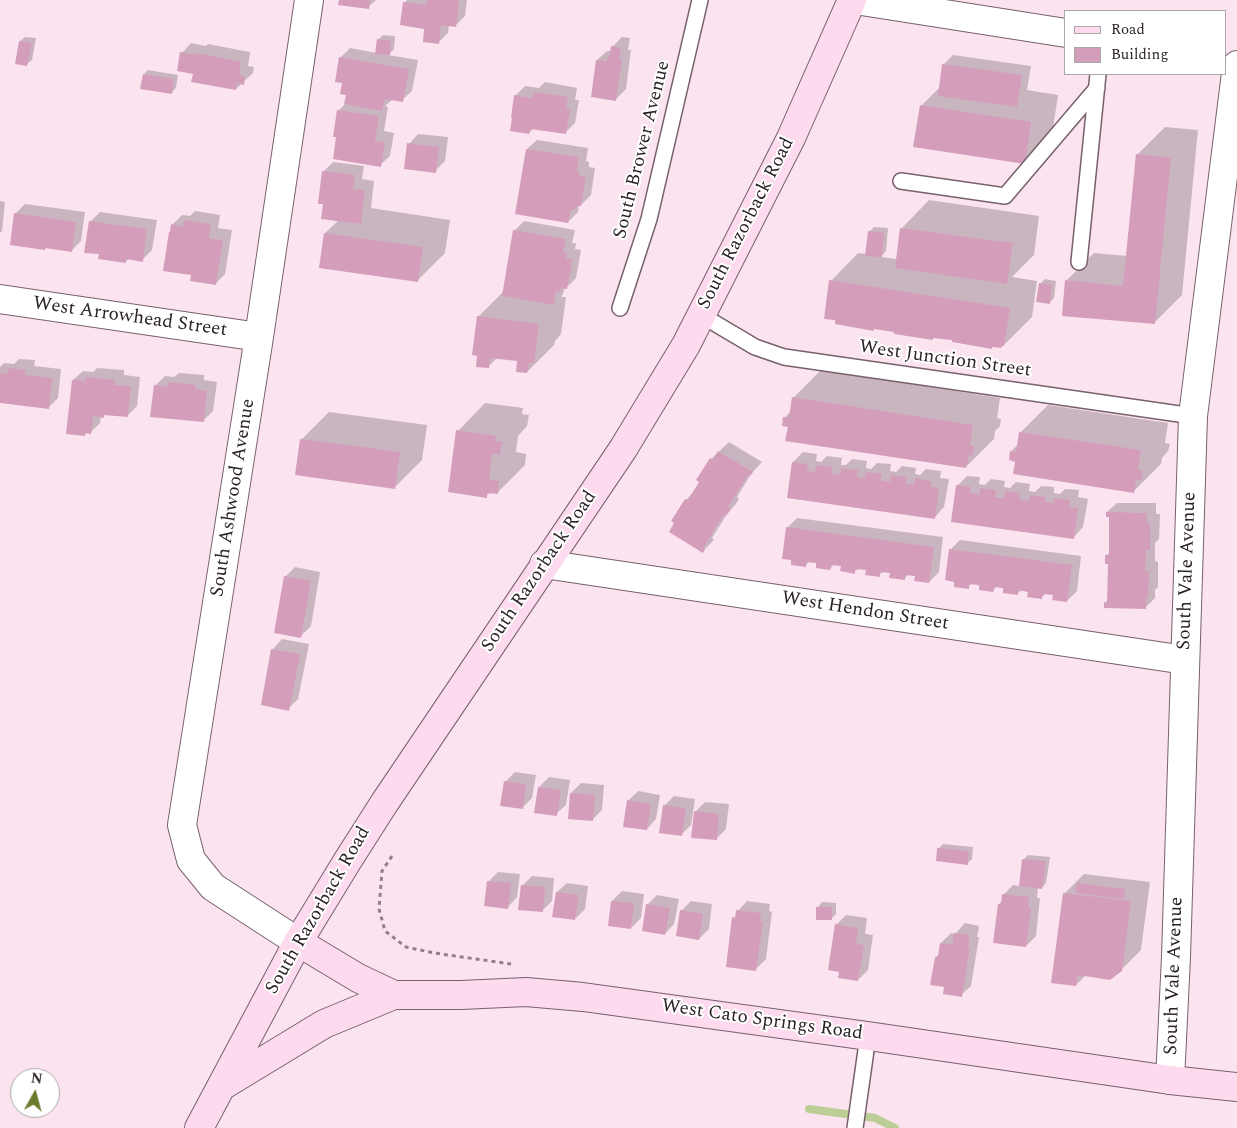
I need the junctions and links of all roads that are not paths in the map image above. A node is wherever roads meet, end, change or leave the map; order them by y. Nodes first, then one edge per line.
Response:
1 (309, 0) edge
2 (700, 0) edge
3 (853, 0) edge
4 (1064, 33) edge
5 (1237, 65) edge
6 (1098, 81) edge
7 (901, 180) dead end
8 (1079, 262) dead end
9 (0, 299) edge
10 (620, 308) dead end
11 (702, 315) junction
12 (259, 337) junction
13 (1193, 416) junction
14 (544, 564) junction
15 (1185, 660) junction
16 (298, 942) junction
17 (394, 995) junction
18 (868, 1036) junction
19 (1170, 1080) junction
20 (1237, 1086) edge
21 (221, 1087) junction
22 (199, 1128) edge
23 (855, 1128) edge

1 - 12 street, South Ashwood Avenue
2 - 10 lane, South Brower Avenue
3 - 4 street
3 - 11 main road, South Razorback Road
5 - 13 street, South Vale Avenue
6 - 7 lane
6 - 8 lane
9 - 12 street, West Arrowhead Street
11 - 13 lane, West Junction Street
11 - 14 main road, South Razorback Road
12 - 16 street, South Ashwood Avenue
13 - 15 street, South Vale Avenue
14 - 15 street, West Hendon Street
14 - 16 main road, South Razorback Road
15 - 19 street, South Vale Avenue
16 - 17 main road, West Cato Springs Road
16 - 21 main road, South Razorback Road
17 - 18 main road, West Cato Springs Road
17 - 21 main road
18 - 19 main road, West Cato Springs Road
18 - 23 lane
19 - 20 main road, West Cato Springs Road
21 - 22 main road, South Razorback Road

